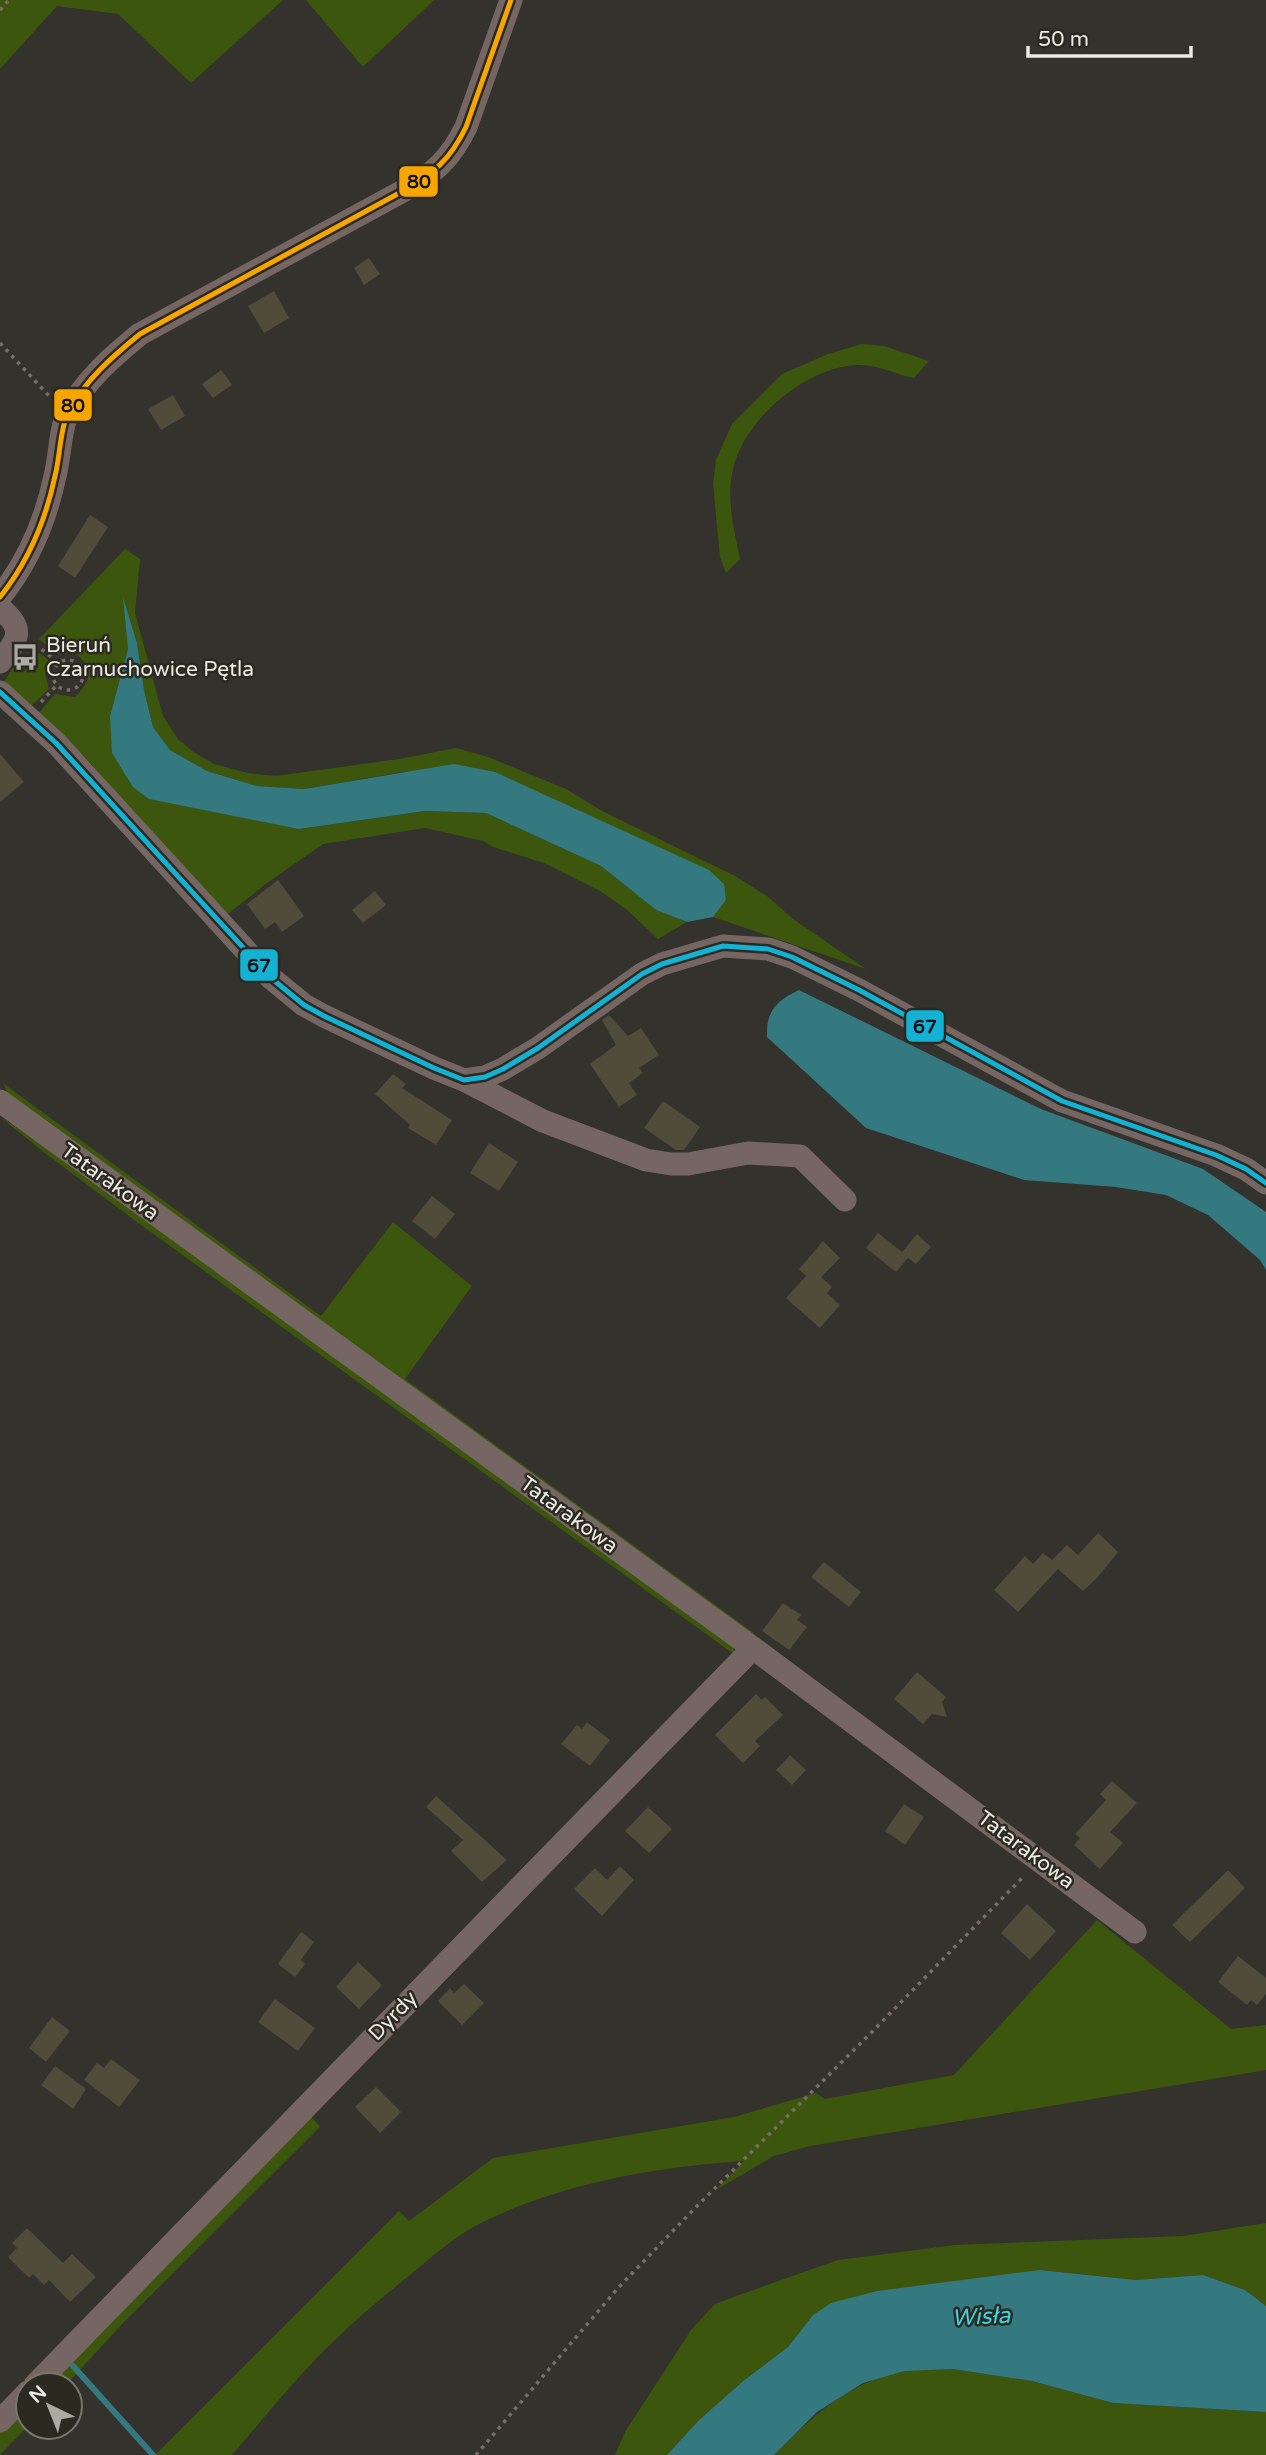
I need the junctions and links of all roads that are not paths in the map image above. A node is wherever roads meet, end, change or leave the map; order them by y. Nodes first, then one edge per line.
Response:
1 (511, 0) edge
2 (0, 597) edge
3 (0, 608) edge
4 (0, 662) edge
5 (0, 692) edge
6 (464, 1080) junction
7 (0, 1101) edge
8 (1266, 1183) edge
9 (845, 1200) dead end
10 (753, 1648) junction
11 (1135, 1932) dead end
12 (49, 2371) edge
13 (14, 2406) edge
14 (0, 2421) edge

1 - 2 street
3 - 4 street
5 - 6 street
6 - 8 street
6 - 9 street
7 - 10 street, Tatarakowa
10 - 11 street, Tatarakowa
10 - 12 street, Dyrdy
13 - 14 street

